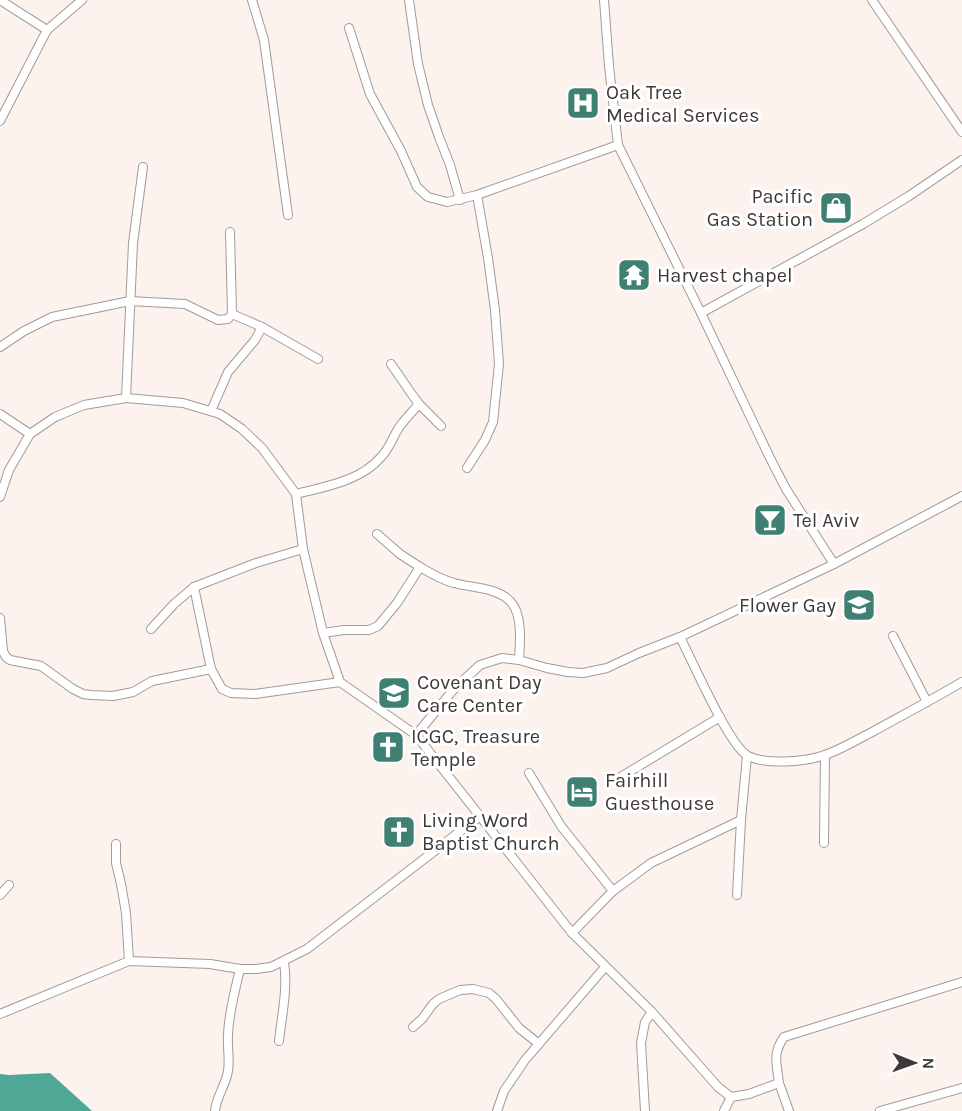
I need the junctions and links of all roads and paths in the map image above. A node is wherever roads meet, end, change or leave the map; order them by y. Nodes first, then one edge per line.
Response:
1 (0, 0) edge
2 (82, 0) edge
3 (252, 0) edge
4 (410, 0) edge
5 (604, 0) edge
6 (872, 0) edge
7 (349, 28) dead end
8 (47, 30) junction
9 (0, 120) edge
10 (962, 132) edge
11 (618, 145) junction
12 (962, 160) edge
13 (143, 167) dead end
14 (477, 195) junction
15 (459, 200) junction
16 (288, 215) dead end
17 (230, 232) dead end
18 (130, 301) junction
19 (701, 313) junction
20 (232, 314) junction
21 (262, 327) junction
22 (0, 347) edge
23 (318, 359) dead end
24 (391, 364) dead end
25 (126, 398) junction
26 (419, 404) junction
27 (211, 411) junction
28 (0, 414) edge
29 (441, 426) dead end
30 (30, 434) junction
31 (467, 468) dead end
32 (296, 494) junction
33 (962, 496) edge
34 (0, 497) edge
35 (377, 534) dead end
36 (303, 549) junction
37 (834, 564) junction
38 (420, 567) junction
39 (194, 587) junction
40 (0, 618) edge
41 (151, 628) dead end
42 (323, 633) junction
43 (893, 636) dead end
44 (680, 638) junction
45 (2, 651) edge
46 (519, 660) junction
47 (211, 669) junction
48 (340, 682) junction
49 (962, 682) edge
50 (927, 702) junction
51 (720, 717) junction
52 (416, 735) junction
53 (825, 755) junction
54 (747, 756) junction
55 (529, 773) dead end
56 (619, 778) dead end
57 (480, 816) junction
58 (741, 820) junction
59 (824, 843) dead end
60 (116, 844) dead end
61 (9, 885) dead end
62 (613, 891) junction
63 (0, 895) edge
64 (737, 895) dead end
65 (572, 933) junction
66 (129, 961) junction
67 (284, 962) junction
68 (605, 967) junction
69 (240, 969) junction
70 (962, 982) edge
71 (652, 1012) junction
72 (0, 1014) edge
73 (414, 1027) dead end
74 (279, 1041) dead end
75 (539, 1044) junction
76 (779, 1083) junction
77 (962, 1088) edge
78 (732, 1097) junction
79 (215, 1111) edge
80 (497, 1111) edge
81 (645, 1111) edge
82 (724, 1111) edge
83 (789, 1111) edge
84 (880, 1111) edge

1 - 8 street
2 - 8 street
3 - 16 street
4 - 15 street
5 - 11 street
6 - 10 street
7 - 15 street
8 - 9 street
11 - 14 street
11 - 19 street
12 - 19 street
13 - 18 street
14 - 15 street
14 - 31 street
17 - 20 street
18 - 20 street
18 - 22 street
18 - 25 street
19 - 37 street
20 - 21 street
21 - 23 street
21 - 27 street
24 - 26 street
25 - 27 street
25 - 30 street
26 - 29 street
26 - 32 street
27 - 32 street
28 - 30 street
30 - 34 street
32 - 36 street
33 - 37 street
35 - 38 street
36 - 39 street
36 - 42 street
37 - 44 street
38 - 42 street
38 - 46 street
39 - 41 street
39 - 47 street
40 - 45 street
42 - 48 street
43 - 50 street
44 - 46 street
44 - 51 street
45 - 47 street
46 - 52 street
47 - 48 street
48 - 52 street
49 - 50 street
50 - 53 street
51 - 54 street
51 - 56 street
52 - 57 street
53 - 54 street
53 - 59 street
54 - 58 street
55 - 62 street
57 - 65 street
57 - 67 street
58 - 62 street
58 - 64 street
60 - 66 street
61 - 63 street
62 - 65 street
65 - 68 street
66 - 69 street
66 - 72 street
67 - 69 street
67 - 74 street
68 - 71 street
68 - 75 street
69 - 79 street
70 - 76 street
71 - 78 street
71 - 81 street
73 - 75 street
75 - 80 street
76 - 78 street
76 - 83 street
77 - 84 street
78 - 82 street

